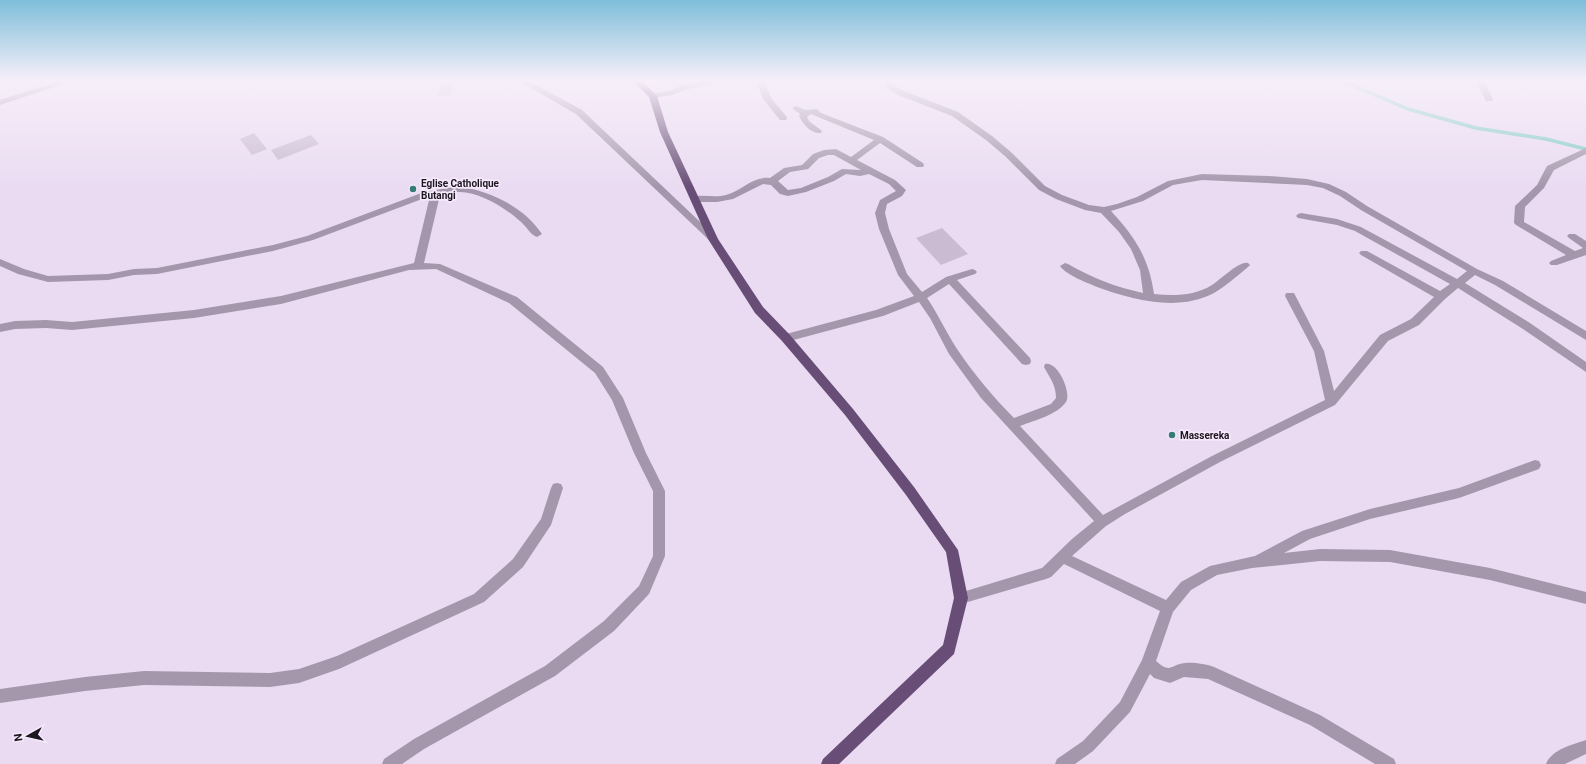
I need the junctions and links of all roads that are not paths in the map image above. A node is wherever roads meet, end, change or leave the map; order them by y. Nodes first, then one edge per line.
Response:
1 (583, 116) edge
2 (659, 116) edge
3 (781, 116) edge
4 (803, 116) edge
5 (820, 116) edge
6 (957, 116) edge
7 (783, 118) dead end
8 (818, 131) dead end
9 (864, 133) junction
10 (880, 139) junction
11 (855, 141) dead end
12 (1584, 152) edge
13 (852, 160) junction
14 (920, 165) dead end
15 (870, 171) junction
16 (771, 182) junction
17 (436, 192) junction
18 (695, 199) junction
19 (1104, 210) junction
20 (1301, 216) dead end
21 (537, 234) dead end
22 (1572, 236) dead end
23 (713, 239) junction
24 (1586, 246) edge
25 (1586, 251) edge
26 (1364, 253) dead end
27 (1576, 256) junction
28 (0, 262) edge
29 (1554, 263) dead end
30 (1245, 265) dead end
31 (1065, 266) dead end
32 (418, 267) junction
33 (1474, 271) junction
34 (972, 272) dead end
35 (950, 279) junction
36 (1458, 283) junction
37 (1290, 296) dead end
38 (1441, 296) junction
39 (921, 297) junction
40 (1149, 298) junction
41 (0, 328) edge
42 (1586, 336) edge
43 (786, 338) junction
44 (1026, 361) dead end
45 (1049, 367) dead end
46 (1586, 368) edge
47 (1331, 402) junction
48 (1012, 424) junction
49 (1535, 465) dead end
50 (557, 488) dead end
51 (1102, 522) junction
52 (1062, 556) junction
53 (1252, 562) junction
54 (961, 598) junction
55 (1586, 598) edge
56 (1168, 608) junction
57 (1148, 663) junction
58 (0, 696) edge
59 (1586, 746) edge
60 (389, 764) edge
61 (828, 764) edge
62 (1062, 764) edge
63 (1389, 764) edge
64 (1553, 764) edge

1 - 23 street
2 - 18 highway
3 - 7 street
4 - 8 street
5 - 9 street
6 - 19 street
9 - 10 street
9 - 11 street
10 - 13 street
10 - 14 street
12 - 27 street
13 - 15 street
13 - 16 street
15 - 16 street
15 - 39 street
16 - 18 street
17 - 21 street
17 - 28 street
17 - 32 street
18 - 23 highway
19 - 33 street
19 - 40 street
20 - 36 street
22 - 24 street
23 - 43 highway
25 - 27 street
26 - 38 street
27 - 29 street
30 - 40 street
31 - 40 street
32 - 41 street
32 - 60 street
33 - 36 street
33 - 42 street
34 - 35 street
35 - 39 street
35 - 44 street
36 - 38 street
36 - 46 street
37 - 47 street
38 - 47 street
39 - 43 street
39 - 48 street
43 - 54 highway
45 - 48 street
47 - 51 street
48 - 51 street
49 - 53 street
50 - 58 street
51 - 52 street
52 - 54 street
52 - 56 street
53 - 55 street
53 - 56 street
54 - 61 highway
56 - 57 street
57 - 62 street
57 - 63 street
59 - 64 street

